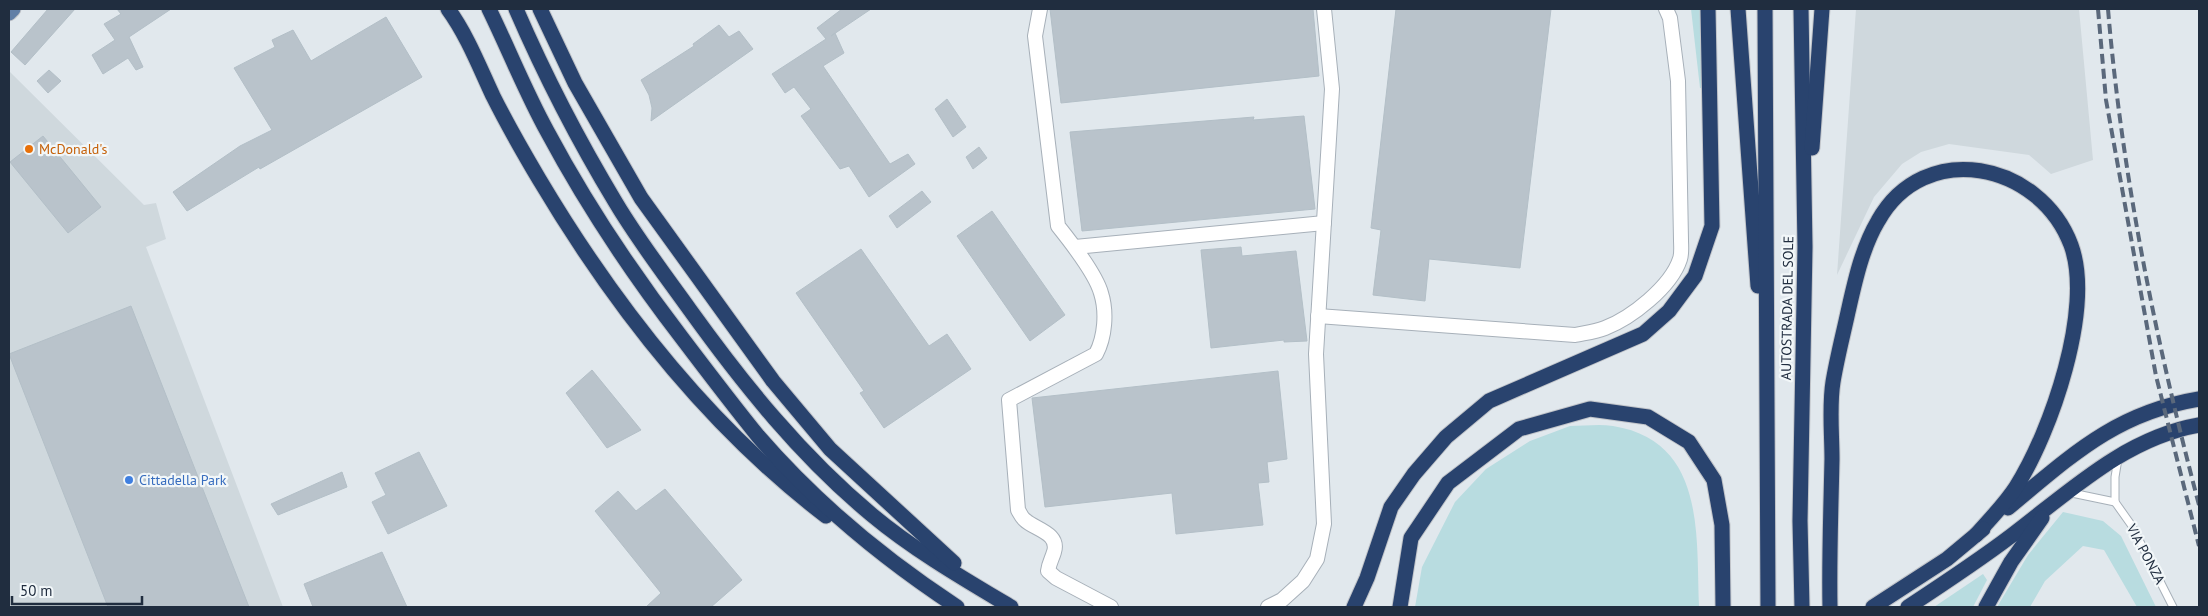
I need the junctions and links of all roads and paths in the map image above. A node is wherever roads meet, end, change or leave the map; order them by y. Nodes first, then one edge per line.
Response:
1 (13, 9) edge
2 (448, 9) edge
3 (489, 9) edge
4 (540, 9) edge
5 (1040, 9) edge
6 (1324, 9) edge
7 (1666, 9) edge
8 (1708, 9) edge
9 (1738, 9) edge
10 (1765, 9) edge
11 (1801, 9) edge
12 (1822, 9) edge
13 (9, 13) edge
14 (518, 14) edge
15 (1324, 223) junction
16 (1805, 246) junction
17 (1075, 248) junction
18 (1318, 316) junction
19 (2199, 399) edge
20 (2199, 425) edge
21 (1768, 427) junction
22 (2118, 456) junction
23 (2067, 492) junction
24 (2115, 502) junction
25 (2051, 506) junction
26 (1976, 534) junction
27 (884, 555) junction
28 (988, 594) junction
29 (1830, 603) edge
30 (957, 607) edge
31 (1011, 607) edge
32 (1111, 607) edge
33 (1268, 607) edge
34 (1354, 607) edge
35 (1400, 607) edge
36 (1724, 607) edge
37 (1768, 607) edge
38 (1802, 607) edge
39 (1873, 607) edge
40 (1908, 607) edge
41 (1986, 607) edge
42 (2173, 607) edge

1 - 13 main road
2 - 27 highway
3 - 27 highway
4 - 28 highway
5 - 17 street
6 - 15 street
7 - 18 street
8 - 34 highway
9 - 21 highway
10 - 21 highway, AUTOSTRADA DEL SOLE
11 - 16 highway, AUTOSTRADA DEL SOLE
12 - 16 highway
14 - 28 highway
15 - 17 street
15 - 18 street
16 - 38 highway, AUTOSTRADA DEL SOLE
17 - 32 street
18 - 33 street
19 - 26 highway
20 - 22 highway
21 - 37 highway, AUTOSTRADA DEL SOLE
22 - 23 highway
22 - 24 lane
23 - 24 lane
23 - 25 highway
24 - 42 lane, VIA PONZA
25 - 40 highway
25 - 41 highway
26 - 29 highway
26 - 39 highway
27 - 30 highway
28 - 31 highway
35 - 36 highway

